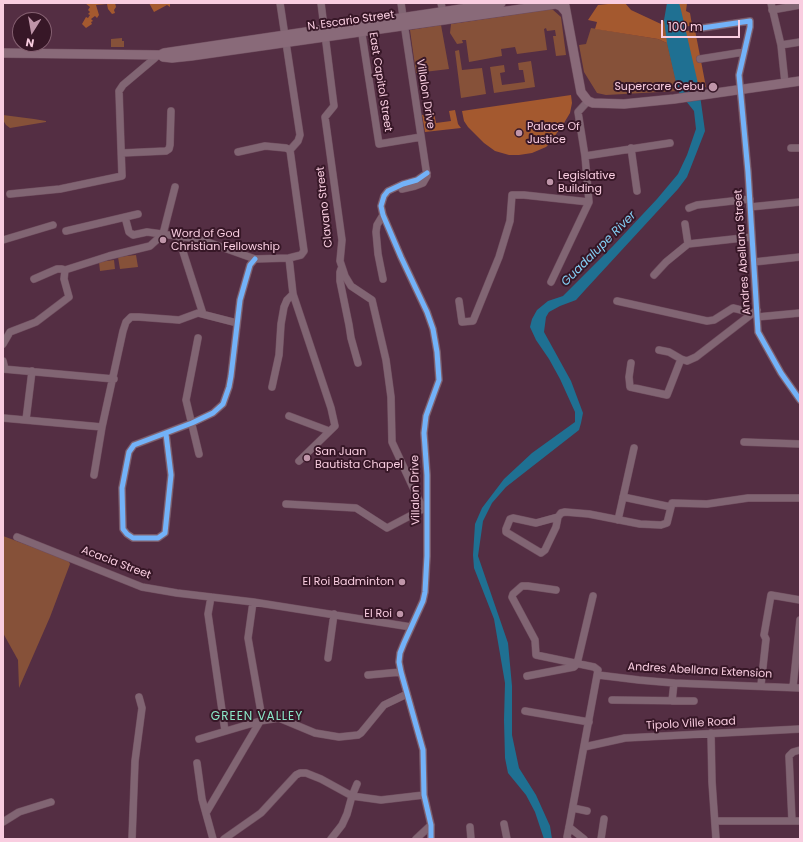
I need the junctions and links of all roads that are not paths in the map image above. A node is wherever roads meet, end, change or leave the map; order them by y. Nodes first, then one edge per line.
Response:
1 (280, 3) edge
2 (320, 3) edge
3 (401, 3) edge
4 (497, 5) edge
5 (800, 5) edge
6 (510, 6) edge
7 (771, 6) edge
8 (442, 7) edge
9 (565, 8) edge
10 (403, 22) junction
11 (361, 28) junction
12 (702, 28) dead end
13 (325, 33) junction
14 (285, 39) junction
15 (800, 42) edge
16 (781, 45) junction
17 (744, 52) junction
18 (3, 53) edge
19 (158, 55) junction
20 (700, 59) dead end
21 (800, 81) edge
22 (785, 83) junction
23 (740, 90) junction
24 (588, 101) junction
25 (171, 111) dead end
26 (421, 137) junction
27 (670, 143) dead end
28 (631, 148) junction
29 (791, 148) dead end
30 (800, 148) edge
31 (290, 150) junction
32 (238, 152) dead end
33 (122, 153) junction
34 (585, 156) junction
35 (175, 187) dead end
36 (637, 191) dead end
37 (10, 194) dead end
38 (589, 202) junction
39 (800, 202) edge
40 (750, 203) junction
41 (689, 208) dead end
42 (138, 214) dead end
43 (383, 215) junction
44 (125, 217) junction
45 (685, 224) dead end
46 (53, 225) dead end
47 (66, 231) dead end
48 (163, 234) junction
49 (178, 236) junction
50 (752, 237) junction
51 (3, 240) edge
52 (688, 244) junction
53 (800, 257) edge
54 (289, 258) junction
55 (256, 259) junction
56 (754, 262) junction
57 (342, 268) junction
58 (65, 270) junction
59 (654, 275) dead end
60 (34, 279) dead end
61 (383, 279) dead end
62 (550, 282) dead end
63 (293, 294) junction
64 (459, 301) dead end
65 (617, 301) dead end
66 (800, 313) edge
67 (203, 314) junction
68 (755, 314) junction
69 (238, 323) junction
70 (198, 338) dead end
71 (3, 344) edge
72 (659, 350) dead end
73 (681, 359) junction
74 (3, 361) edge
75 (358, 363) dead end
76 (631, 363) dead end
77 (4, 369) edge
78 (32, 371) junction
79 (114, 378) junction
80 (272, 387) dead end
81 (800, 400) edge
82 (289, 416) dead end
83 (3, 418) edge
84 (26, 420) junction
85 (192, 423) junction
86 (102, 427) junction
87 (329, 431) junction
88 (166, 434) junction
89 (744, 442) dead end
90 (800, 444) edge
91 (634, 448) dead end
92 (199, 454) dead end
93 (299, 461) dead end
94 (94, 475) dead end
95 (623, 497) junction
96 (800, 498) edge
97 (286, 504) dead end
98 (671, 507) junction
99 (425, 509) junction
100 (558, 517) junction
101 (618, 520) junction
102 (17, 537) dead end
103 (556, 590) dead end
104 (593, 596) dead end
105 (211, 597) junction
106 (800, 600) edge
107 (253, 602) junction
108 (334, 614) junction
109 (800, 620) edge
110 (411, 627) junction
111 (328, 658) dead end
112 (577, 664) junction
113 (401, 672) junction
114 (368, 675) dead end
115 (598, 675) junction
116 (527, 676) dead end
117 (674, 683) junction
118 (762, 685) junction
119 (796, 687) edge
120 (407, 694) junction
121 (139, 697) dead end
122 (612, 700) dead end
123 (672, 701) junction
124 (694, 701) dead end
125 (525, 711) dead end
126 (260, 721) junction
127 (589, 722) junction
128 (800, 729) edge
129 (225, 731) junction
130 (711, 733) junction
131 (199, 739) dead end
132 (584, 747) junction
133 (800, 750) edge
134 (197, 763) dead end
135 (357, 784) dead end
136 (424, 795) junction
137 (352, 796) junction
138 (52, 802) dead end
139 (572, 808) junction
140 (587, 811) dead end
141 (206, 814) junction
142 (604, 819) dead end
143 (715, 821) junction
144 (792, 821) junction
145 (800, 821) edge
146 (3, 822) edge
147 (504, 824) dead end
148 (431, 825) junction
149 (470, 827) dead end
150 (569, 827) junction
151 (132, 839) edge
152 (214, 839) edge
153 (224, 839) edge
154 (331, 839) edge
155 (416, 839) edge
156 (431, 839) edge
157 (472, 839) edge
158 (507, 839) edge
159 (568, 839) edge
160 (584, 839) edge
161 (601, 839) edge
162 (716, 839) edge

1 - 14 street
2 - 13 street, Clavano Street
3 - 10 street, Villalon Drive
4 - 6 main road, N. Escario Street
4 - 8 main road, N. Escario Street
4 - 10 main road, N. Escario Street
5 - 7 street
6 - 9 main road, N. Escario Street
7 - 16 street
8 - 10 main road, N. Escario Street
9 - 24 main road
10 - 11 main road, N. Escario Street
10 - 26 street, Villalon Drive
11 - 13 main road, N. Escario Street
11 - 26 street, East Capitol Street
12 - 17 street, Andres Abellana Street
13 - 14 main road, N. Escario Street
13 - 57 street, Clavano Street
14 - 19 main road, N. Escario Street
14 - 31 street
15 - 16 street
16 - 22 street
17 - 20 street
17 - 23 street, Andres Abellana Street
18 - 19 main road, N. Escario Street
19 - 33 street
21 - 22 main road
22 - 23 main road
23 - 24 main road
23 - 40 street, Andres Abellana Street
24 - 34 street
25 - 33 street
26 - 43 street, Villalon Drive
27 - 28 street
28 - 34 street
28 - 36 street
29 - 30 street
31 - 32 street
31 - 54 street
33 - 37 street
34 - 38 street
35 - 48 street
38 - 62 street
38 - 64 street
39 - 40 street
40 - 41 street
40 - 50 street, Andres Abellana Street
42 - 44 street
43 - 61 street
43 - 99 street, Villalon Drive
44 - 47 street
44 - 48 street
45 - 52 street
46 - 51 street
48 - 49 street
48 - 58 street
49 - 55 street
49 - 67 street
50 - 52 street
50 - 56 street, Andres Abellana Street
52 - 59 street
53 - 56 street
54 - 55 street
54 - 63 street
55 - 69 street
56 - 68 street, Andres Abellana Street
57 - 75 street
57 - 99 street, Clavano Street
58 - 60 street
58 - 71 street
63 - 80 street
63 - 87 street
65 - 68 street
66 - 68 street
67 - 69 street
67 - 79 street
68 - 73 street
68 - 81 street, Andres Abellana Street
69 - 85 street
70 - 85 street
72 - 73 street
73 - 76 street
74 - 77 street
77 - 78 street
78 - 79 street
78 - 84 street
79 - 86 street
82 - 87 street
83 - 84 street
84 - 86 street
85 - 88 street
85 - 92 street
86 - 94 street
87 - 93 street
88 - 88 street
89 - 90 street
91 - 95 street
95 - 98 street
95 - 101 street
96 - 98 street
97 - 99 street
98 - 101 street
99 - 110 street, Villalon Drive
100 - 100 street
100 - 101 street
102 - 105 street, Acacia Street
103 - 112 street
104 - 112 street
105 - 107 street, Acacia Street
105 - 129 street
106 - 118 street
107 - 108 street, Acacia Street
107 - 126 street
108 - 110 street, Acacia Street
108 - 111 street
109 - 119 street
110 - 113 street, Villalon Drive
112 - 115 street
112 - 116 street
113 - 114 street
113 - 120 street, Villalon Drive
115 - 117 street, Andres Abellana Extension
115 - 127 street
117 - 118 street, Andres Abellana Extension
117 - 123 street
118 - 119 street, Andres Abellana Extension
120 - 126 street
120 - 136 street, Villalon Drive
121 - 151 street
122 - 123 street
123 - 124 street
125 - 127 street
126 - 129 street
126 - 141 street
127 - 132 street
128 - 130 street, Tipolo Ville Road
129 - 131 street
130 - 132 street, Tipolo Ville Road
130 - 143 street
132 - 139 street
133 - 144 street
134 - 141 street
135 - 137 street
136 - 137 street
136 - 148 street, Villalon Drive
137 - 153 street
137 - 154 street
138 - 146 street
139 - 140 street
139 - 150 street
141 - 152 street
142 - 161 street
143 - 144 street
143 - 162 street
144 - 145 street
147 - 158 street
148 - 155 street
148 - 156 street, Villalon Drive
149 - 157 street
150 - 159 street
150 - 160 street

